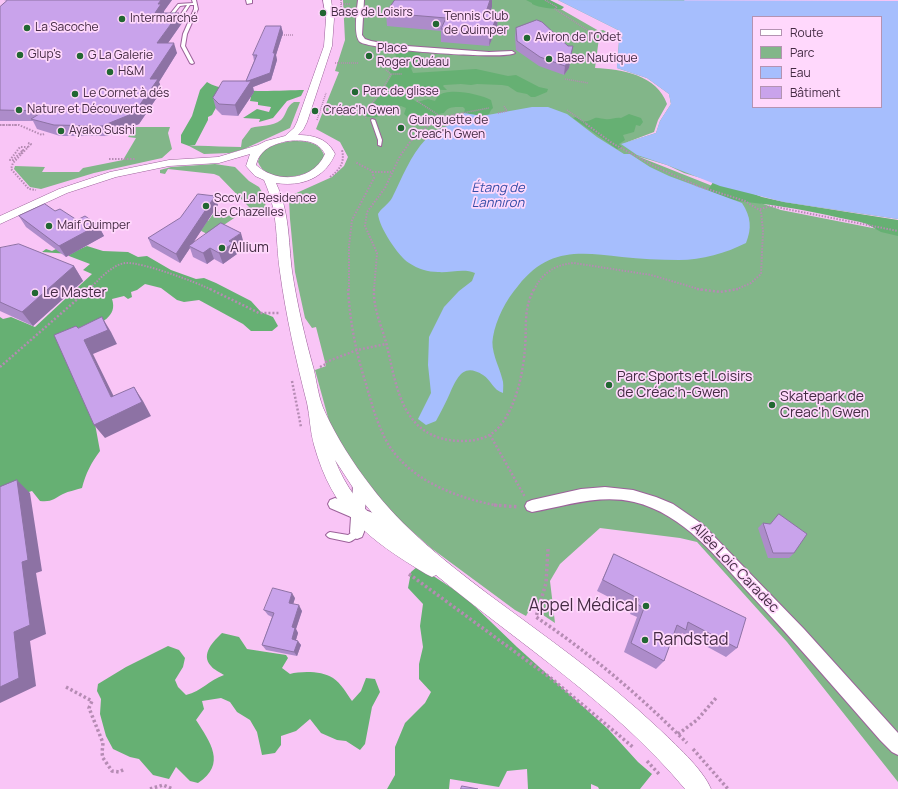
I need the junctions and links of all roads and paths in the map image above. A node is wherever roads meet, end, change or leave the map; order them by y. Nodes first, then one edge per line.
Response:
1 (326, 0) edge
2 (334, 0) edge
3 (361, 0) edge
4 (545, 0) edge
5 (195, 2) edge
6 (189, 4) junction
7 (167, 20) edge
8 (178, 21) edge
9 (282, 35) edge
10 (293, 35) dead end
11 (595, 35) dead end
12 (512, 53) dead end
13 (192, 63) dead end
14 (335, 63) dead end
15 (358, 63) dead end
16 (386, 70) dead end
17 (391, 74) junction
18 (402, 74) dead end
19 (565, 79) dead end
20 (588, 83) dead end
21 (417, 101) dead end
22 (504, 106) dead end
23 (489, 108) dead end
24 (567, 110) dead end
25 (498, 113) dead end
26 (366, 118) dead end
27 (443, 118) junction
28 (372, 120) dead end
29 (0, 125) edge
30 (44, 134) edge
31 (288, 138) junction
32 (314, 140) junction
33 (28, 143) dead end
34 (380, 145) dead end
35 (28, 147) junction
36 (260, 148) junction
37 (20, 156) junction
38 (130, 158) dead end
39 (109, 159) dead end
40 (219, 160) junction
41 (355, 162) dead end
42 (251, 166) junction
43 (372, 172) junction
44 (391, 172) junction
45 (269, 178) junction
46 (302, 178) junction
47 (41, 195) junction
48 (760, 209) junction
49 (0, 220) edge
50 (282, 221) junction
51 (898, 231) edge
52 (281, 313) dead end
53 (386, 344) junction
54 (356, 350) junction
55 (0, 368) edge
56 (306, 371) junction
57 (317, 412) junction
58 (490, 435) junction
59 (360, 485) junction
60 (335, 504) dead end
61 (532, 506) junction
62 (359, 514) junction
63 (402, 531) junction
64 (357, 532) joint
65 (330, 536) dead end
66 (548, 549) dead end
67 (404, 571) dead end
68 (470, 591) junction
69 (536, 617) dead end
70 (66, 686) dead end
71 (716, 698) dead end
72 (678, 734) dead end
73 (898, 746) edge
74 (638, 752) dead end
75 (642, 756) dead end
76 (126, 769) dead end
77 (663, 778) dead end
78 (150, 789) edge
79 (174, 789) edge
80 (700, 789) edge

1 - 31 street
2 - 32 street
3 - 12 street
4 - 11 path
5 - 6 lane
5 - 13 lane
6 - 7 lane
6 - 8 lane
9 - 10 path
14 - 15 path
16 - 17 path
17 - 18 path
17 - 26 path
19 - 20 path
21 - 27 path
22 - 25 path
23 - 27 path
24 - 48 path
27 - 44 path
28 - 34 lane
29 - 30 path
31 - 32 street
31 - 36 street
32 - 46 street
33 - 35 path
35 - 37 path
35 - 37 path
36 - 40 street
36 - 42 street
37 - 47 path
38 - 39 path
40 - 42 street
40 - 47 street
41 - 43 path
42 - 45 street
43 - 44 path
43 - 54 path
44 - 53 path
45 - 46 street
45 - 50 street
46 - 50 street
47 - 49 street
48 - 51 path
48 - 58 path
50 - 56 street
52 - 55 path
53 - 54 path
53 - 58 path
54 - 56 path
54 - 61 path
56 - 57 street
57 - 59 street
57 - 62 street
58 - 61 path
59 - 62 street
59 - 63 street
60 - 62 street
61 - 73 street, Allée Loic Caradec
62 - 63 street
62 - 64 street
62 - 68 street
63 - 68 street
64 - 65 lane
66 - 69 path
67 - 74 path
68 - 80 street
70 - 76 path
71 - 72 path
75 - 77 path
78 - 79 path

